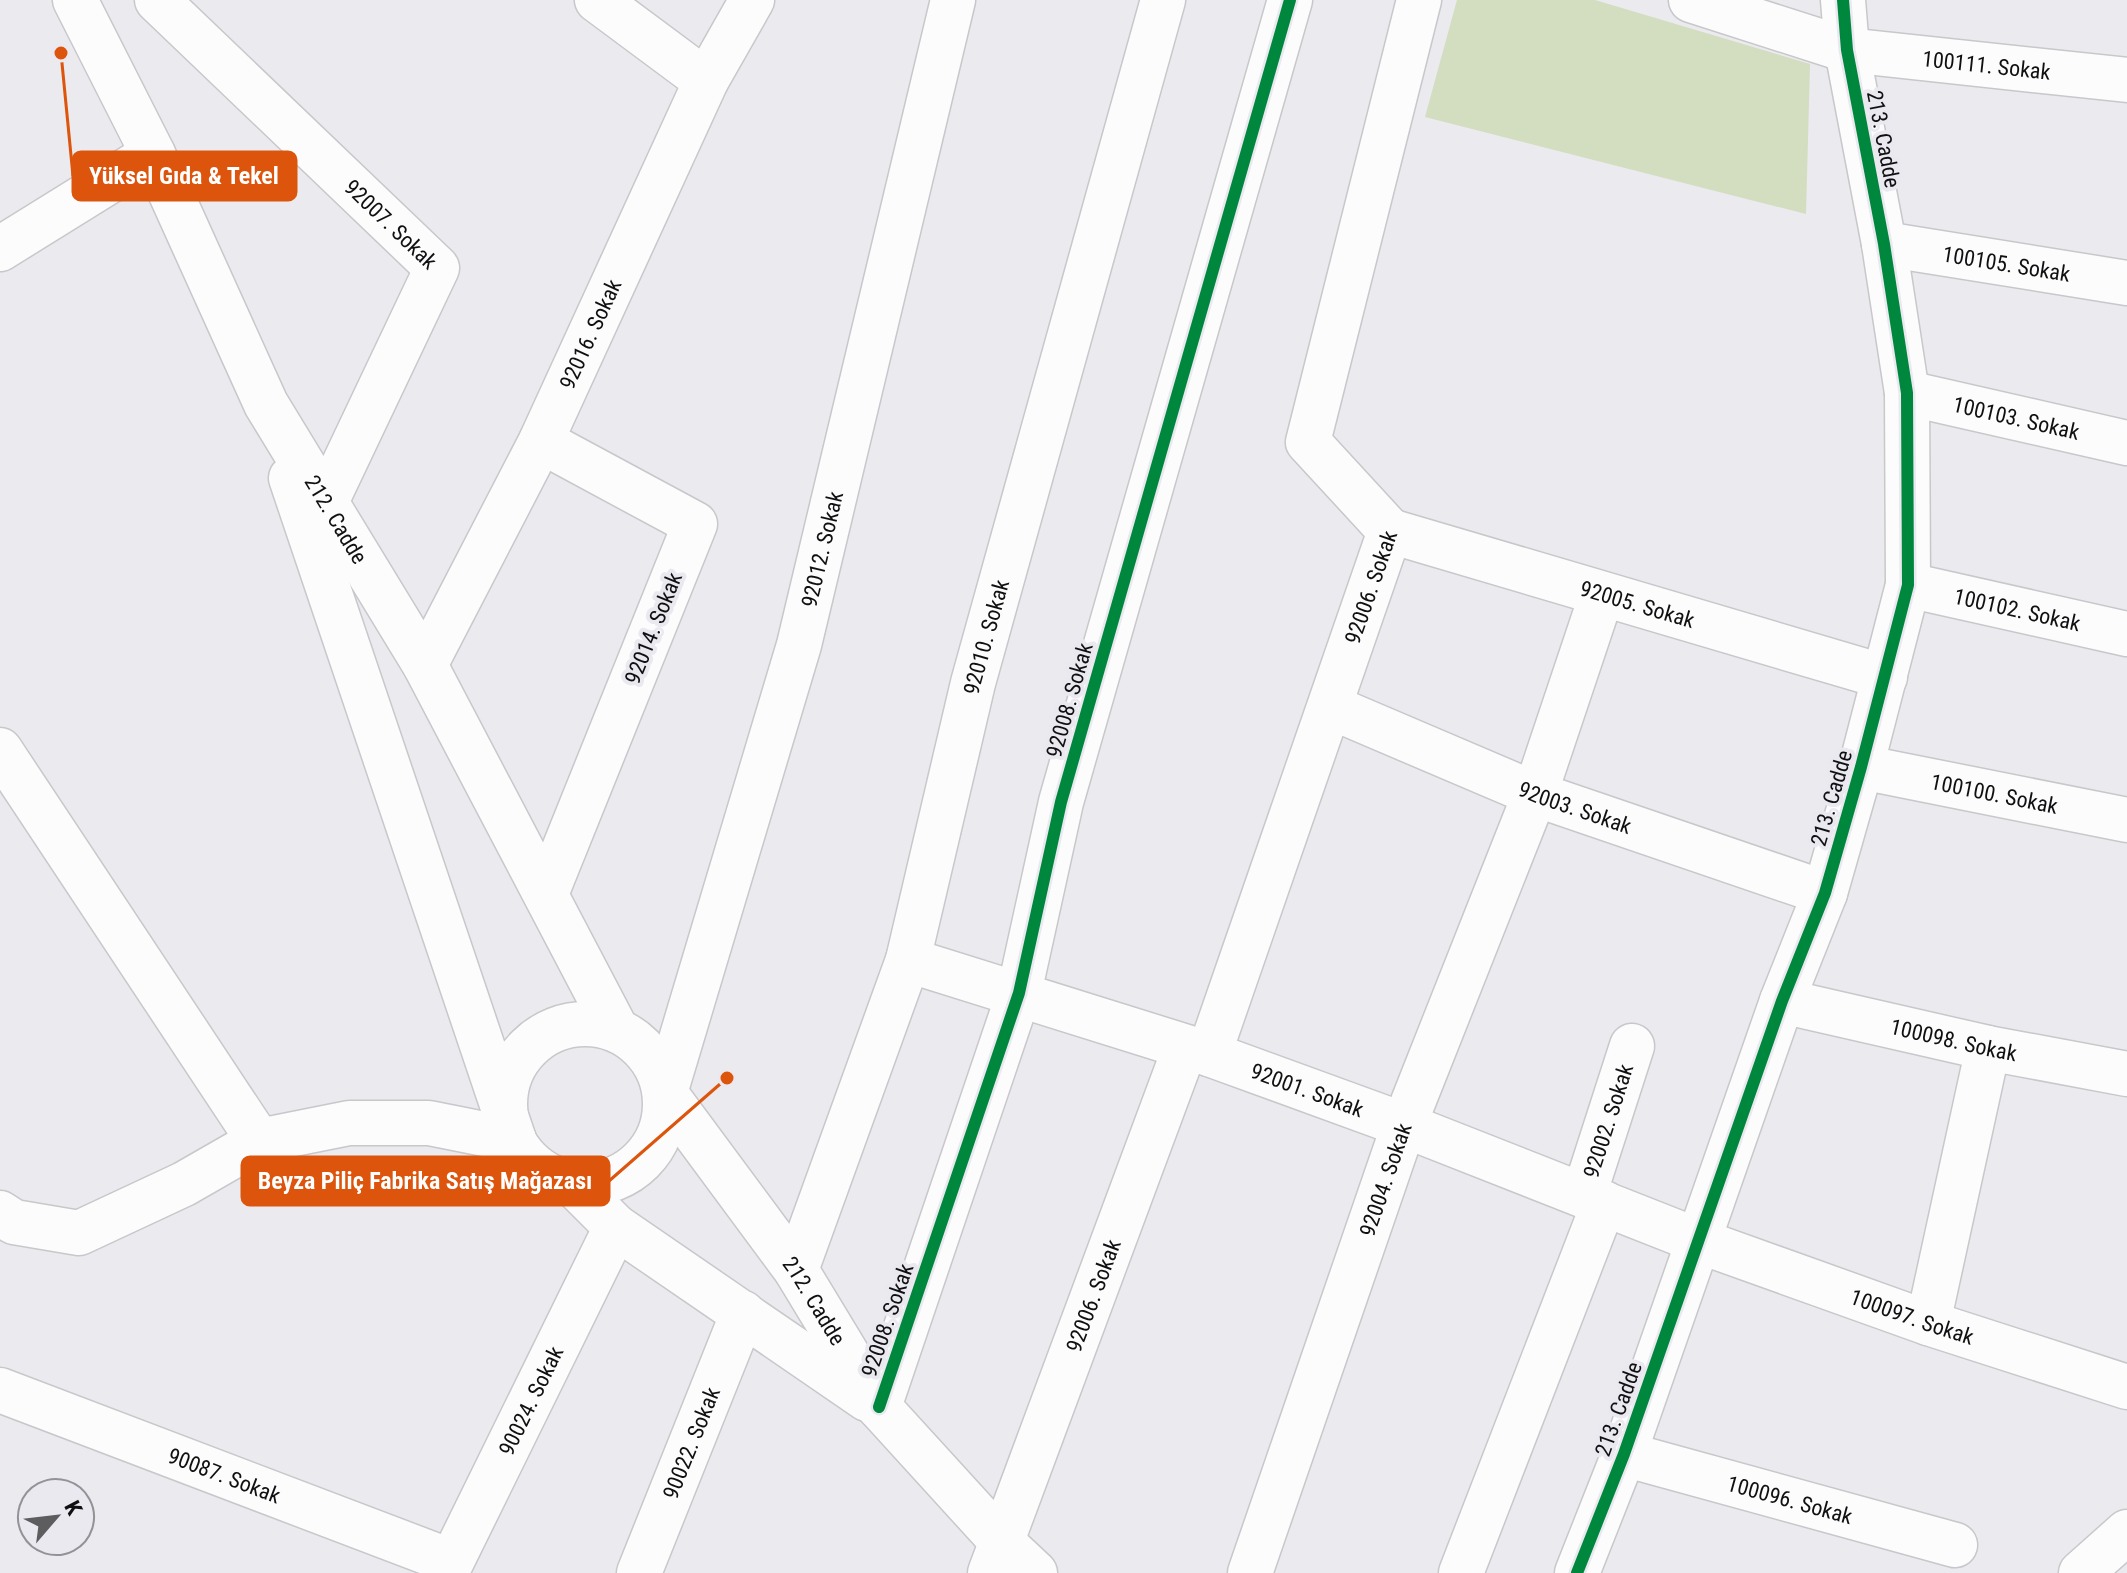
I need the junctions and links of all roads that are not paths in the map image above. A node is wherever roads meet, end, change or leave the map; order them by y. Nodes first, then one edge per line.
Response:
1 (75, 0) edge
2 (157, 0) edge
3 (597, 0) edge
4 (752, 0) edge
5 (953, 0) edge
6 (1163, 0) edge
7 (1290, 0) edge
8 (1419, 0) edge
9 (1691, 0) edge
10 (1843, 0) edge
11 (1847, 50) junction
12 (2127, 80) edge
13 (706, 81) junction
14 (153, 154) junction
15 (1884, 244) junction
16 (0, 249) edge
17 (2127, 283) edge
18 (1907, 393) junction
19 (266, 404) junction
20 (541, 441) junction
21 (2127, 443) edge
22 (326, 502) junction
23 (1390, 531) junction
24 (1908, 585) junction
25 (1602, 594) junction
26 (2127, 634) edge
27 (425, 665) junction
28 (1885, 677) junction
29 (1331, 707) junction
30 (1861, 767) junction
31 (5, 769) edge
32 (1535, 794) junction
33 (2127, 820) edge
34 (1825, 893) junction
35 (546, 894) junction
36 (908, 960) junction
37 (1019, 993) junction
38 (1782, 1001) junction
39 (616, 1029) junction
40 (1632, 1046) dead end
41 (1988, 1048) junction
42 (1197, 1051) junction
43 (2127, 1074) edge
44 (665, 1093) junction
45 (1404, 1125) junction
46 (514, 1140) junction
47 (259, 1141) junction
48 (572, 1183) junction
49 (1594, 1199) junction
50 (0, 1213) edge
51 (616, 1227) junction
52 (1699, 1241) junction
53 (796, 1270) junction
54 (743, 1313) junction
55 (1928, 1323) junction
56 (2127, 1387) edge
57 (0, 1390) edge
58 (879, 1407) junction
59 (1624, 1454) junction
60 (2127, 1532) edge
61 (1955, 1545) dead end
62 (997, 1558) edge
63 (448, 1567) edge
64 (639, 1573) edge
65 (1035, 1573) edge
66 (1250, 1573) edge
67 (1461, 1573) edge
68 (1577, 1573) edge
69 (2081, 1573) edge

1 - 14 street, 212. Cadde
2 - 22 street, 92007. Sokak
3 - 13 street
4 - 13 street, 92016. Sokak
5 - 44 street, 92012. Sokak
6 - 36 street, 92010. Sokak
7 - 37 street, 92008. Sokak
8 - 23 street, 92006. Sokak
9 - 11 street, 100111. Sokak
10 - 11 street, 213. Cadde
11 - 12 street, 100111. Sokak
11 - 15 street, 213. Cadde
13 - 20 street, 92016. Sokak
14 - 16 street
14 - 19 street, 212. Cadde
15 - 17 street, 100105. Sokak
15 - 18 street, 213. Cadde
18 - 21 street, 100103. Sokak
18 - 24 street, 213. Cadde
19 - 22 street, 212. Cadde
19 - 46 street
20 - 27 street, 92016. Sokak
20 - 35 street, 92014. Sokak
22 - 27 street, 212. Cadde
23 - 25 street, 92005. Sokak
23 - 29 street, 92006. Sokak
24 - 26 street, 100102. Sokak
24 - 28 street, 213. Cadde
25 - 28 street, 92005. Sokak
25 - 32 street, 92004. Sokak
27 - 35 street, 212. Cadde
28 - 30 street, 213. Cadde
29 - 32 street, 92003. Sokak
29 - 42 street, 92006. Sokak
30 - 33 street, 100100. Sokak
30 - 34 street, 213. Cadde
31 - 47 street
32 - 34 street, 92003. Sokak
32 - 45 street, 92004. Sokak
34 - 38 street, 213. Cadde
35 - 39 street, 212. Cadde
36 - 37 street, 92001. Sokak
36 - 53 street, 92010. Sokak
37 - 42 street, 92001. Sokak
37 - 58 street, 92008. Sokak
38 - 41 street, 100098. Sokak
38 - 52 street, 213. Cadde
39 - 44 street
39 - 46 street
40 - 49 street, 92002. Sokak
41 - 43 street, 100098. Sokak
41 - 55 street
42 - 45 street, 92001. Sokak
42 - 62 street, 92006. Sokak
44 - 48 street
44 - 53 street, 212. Cadde
45 - 49 street, 92001. Sokak
45 - 66 street, 92004. Sokak
46 - 47 street
46 - 48 street
47 - 50 street
48 - 51 street
49 - 52 street, 92001. Sokak
49 - 67 street, 92002. Sokak
51 - 54 street
51 - 63 street, 90024. Sokak
52 - 55 street, 100097. Sokak
52 - 59 street, 213. Cadde
53 - 58 street, 212. Cadde
54 - 58 street
54 - 64 street, 90022. Sokak
55 - 56 street, 100097. Sokak
57 - 63 street, 90087. Sokak
58 - 62 street, 212. Cadde
59 - 61 street, 100096. Sokak
59 - 68 street, 213. Cadde
60 - 69 street
62 - 65 street, 212. Cadde

